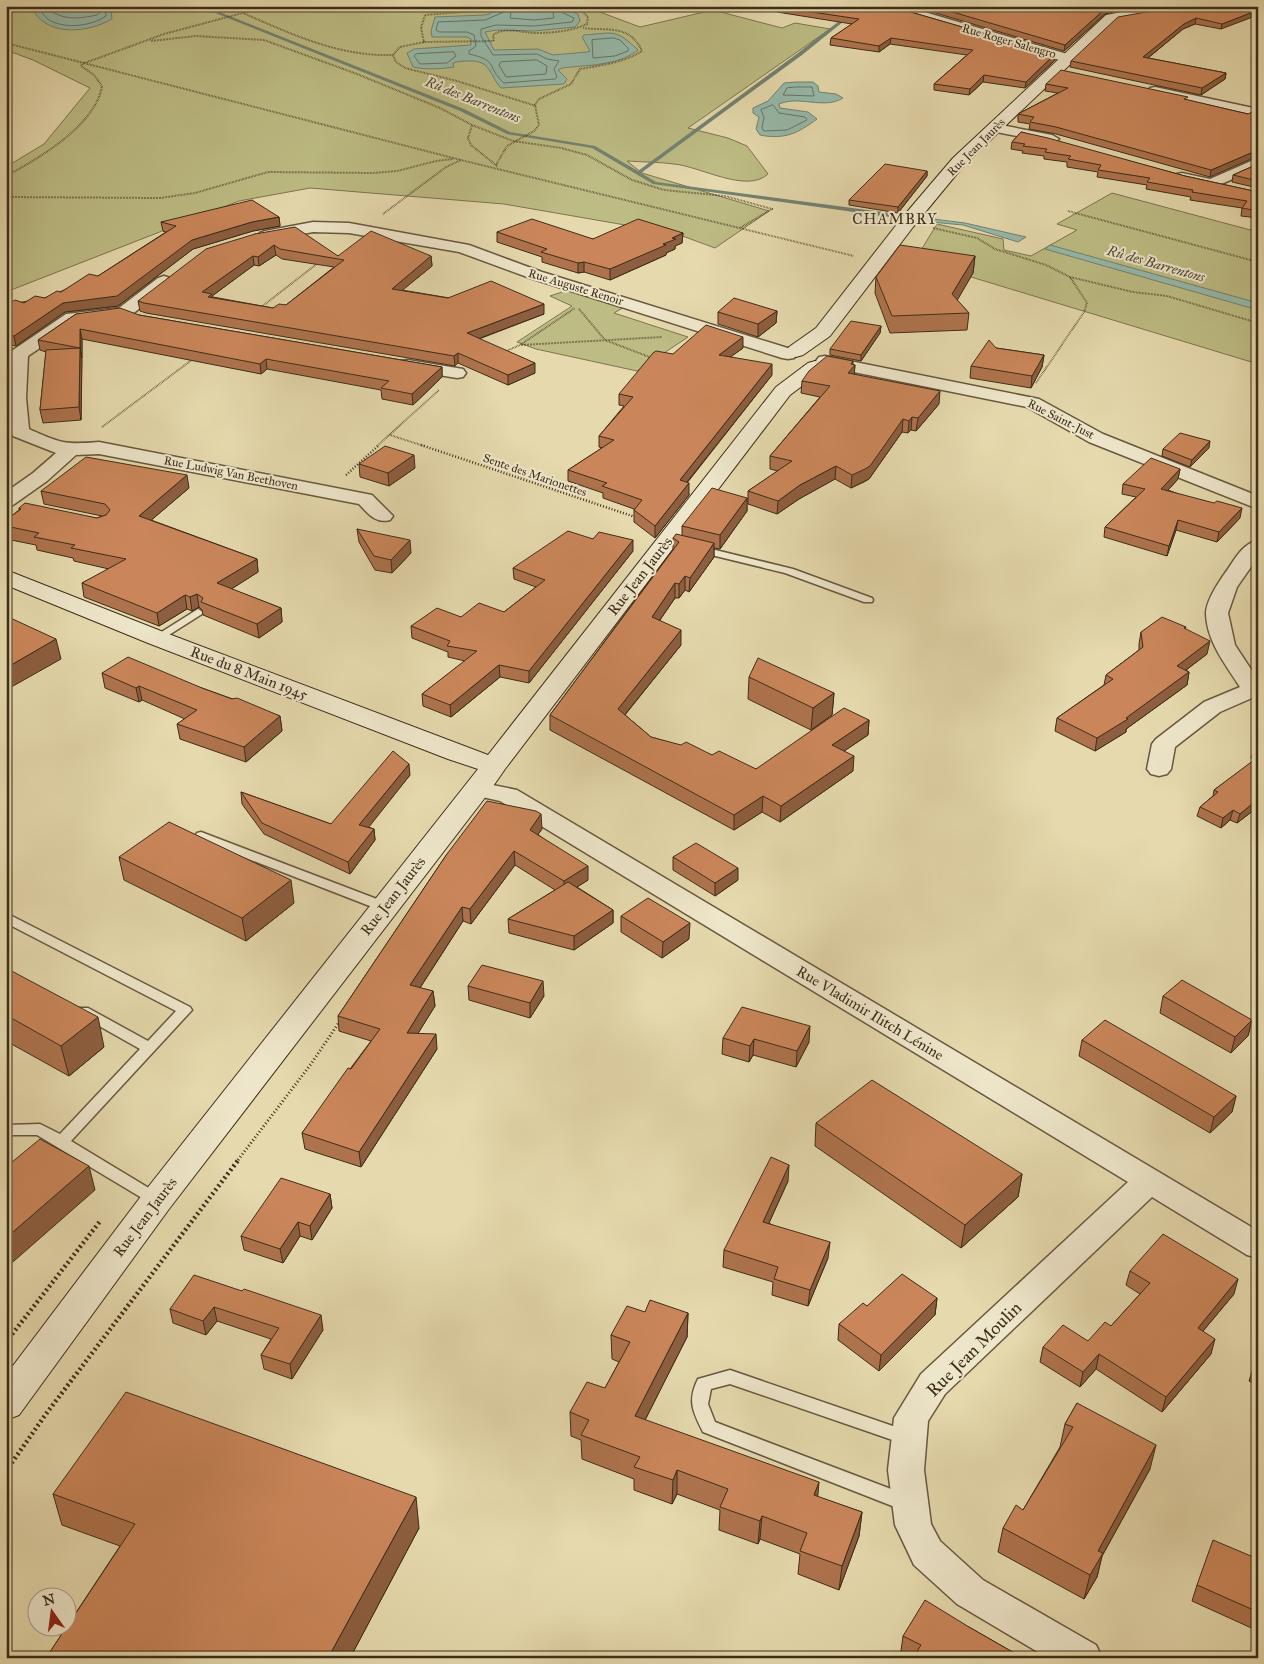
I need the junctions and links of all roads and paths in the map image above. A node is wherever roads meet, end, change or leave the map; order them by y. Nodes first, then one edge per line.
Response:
1 (269, 6) edge
2 (494, 6) edge
3 (566, 6) edge
4 (890, 6) edge
5 (1180, 6) edge
6 (1127, 10) edge
7 (242, 12) junction
8 (582, 28) junction
9 (150, 41) junction
10 (424, 42) junction
11 (6, 43) edge
12 (393, 55) junction
13 (82, 64) junction
14 (1072, 66) junction
15 (1142, 88) edge
16 (536, 106) junction
17 (1258, 113) edge
18 (472, 125) junction
19 (996, 128) junction
20 (512, 141) junction
21 (1069, 144) edge
22 (456, 159) junction
23 (461, 160) junction
24 (1258, 162) edge
25 (496, 165) junction
26 (502, 169) junction
27 (1170, 174) edge
28 (6, 176) edge
29 (1212, 184) junction
30 (1230, 188) edge
31 (6, 197) edge
32 (1068, 211) dead end
33 (907, 223) junction
34 (740, 228) junction
35 (361, 230) junction
36 (253, 238) edge
37 (878, 261) junction
38 (1258, 262) edge
39 (177, 272) edge
40 (1070, 277) junction
41 (576, 304) dead end
42 (256, 311) edge
43 (124, 312) junction
44 (141, 319) edge
45 (1258, 323) edge
46 (823, 332) junction
47 (670, 337) dead end
48 (605, 340) junction
49 (518, 346) dead end
50 (791, 356) junction
51 (195, 357) edge
52 (657, 359) edge
53 (819, 360) junction
54 (390, 362) edge
55 (457, 373) dead end
56 (783, 391) junction
57 (12, 398) edge
58 (1024, 400) junction
59 (389, 435) dead end
60 (72, 450) junction
61 (1258, 503) edge
62 (12, 505) edge
63 (383, 516) dead end
64 (676, 540) junction
65 (1258, 546) edge
66 (6, 577) edge
67 (868, 600) dead end
68 (198, 612) dead end
69 (157, 638) junction
70 (1255, 692) edge
71 (494, 765) junction
72 (1159, 769) dead end
73 (478, 789) junction
74 (201, 836) edge
75 (385, 907) junction
76 (6, 917) edge
77 (74, 1006) edge
78 (344, 1015) edge
79 (150, 1048) junction
80 (12, 1130) edge
81 (6, 1139) edge
82 (62, 1142) junction
83 (1149, 1182) junction
84 (143, 1192) junction
85 (1258, 1246) edge
86 (6, 1342) edge
87 (6, 1404) edge
88 (909, 1438) junction
89 (6, 1472) edge
90 (910, 1504) junction
91 (1083, 1658) edge

1 - 7 path
2 - 10 path
3 - 8 path
4 - 14 street, Rue Roger Salengro
5 - 6 main road, Rue Jean Jaurès
6 - 14 main road, Rue Jean Jaurès
7 - 9 path
7 - 12 path
8 - 10 path
8 - 16 path
9 - 13 path
9 - 18 path
10 - 12 path
11 - 13 path
12 - 16 path
13 - 22 path
13 - 28 path
14 - 19 main road, Rue Jean Jaurès
15 - 17 street
16 - 20 path
18 - 20 path
18 - 25 path
19 - 21 street
19 - 33 main road, Rue Jean Jaurès
20 - 25 path
20 - 34 path
22 - 23 path
22 - 31 path
23 - 26 path
23 - 35 path
24 - 29 street
25 - 26 path
26 - 34 path
27 - 29 street
29 - 30 street
32 - 38 path
33 - 37 main road, Rue Jean Jaurès
33 - 40 path
34 - 37 path
35 - 36 street, Rue Auguste Renoir
35 - 42 path
35 - 50 street, Rue Auguste Renoir
37 - 46 main road, Rue Jean Jaurès
39 - 43 street
40 - 45 path
40 - 58 path
41 - 48 path
43 - 44 street
43 - 57 street
46 - 50 main road
46 - 53 main road
47 - 48 path
48 - 49 path
48 - 52 path
50 - 53 main road
50 - 56 main road
51 - 60 path
53 - 56 main road
53 - 58 street, Rue Saint-Just
54 - 55 street
56 - 64 main road, Rue Jean Jaurès
57 - 60 street, Rue Ludwig Van Beethoven
58 - 61 street, Rue Saint-Just
59 - 64 path, Sente des Marionettes
60 - 62 street
60 - 63 street, Rue Ludwig Van Beethoven
64 - 67 lane
64 - 71 main road, Rue Jean Jaurès
65 - 70 street
66 - 69 main road, Rue du 8 Main 1945
68 - 69 lane
69 - 71 main road, Rue du 8 Main 1945
70 - 72 street
71 - 73 main road, Rue Jean Jaurès
73 - 75 main road, Rue Jean Jaurès
73 - 83 street, Rue Vladimir Ilitch Lénine
74 - 75 lane
75 - 84 main road, Rue Jean Jaurès
76 - 79 lane
77 - 79 lane
78 - 89 path
79 - 82 lane
80 - 81 lane
80 - 82 lane
82 - 84 lane
83 - 85 street, Rue Vladimir Ilitch Lénine
83 - 88 street, Rue Jean Moulin
84 - 86 path
84 - 87 main road, Rue Jean Jaurès
88 - 90 street, Rue Jean Moulin
88 - 90 lane
90 - 91 street, Rue Jean Moulin

